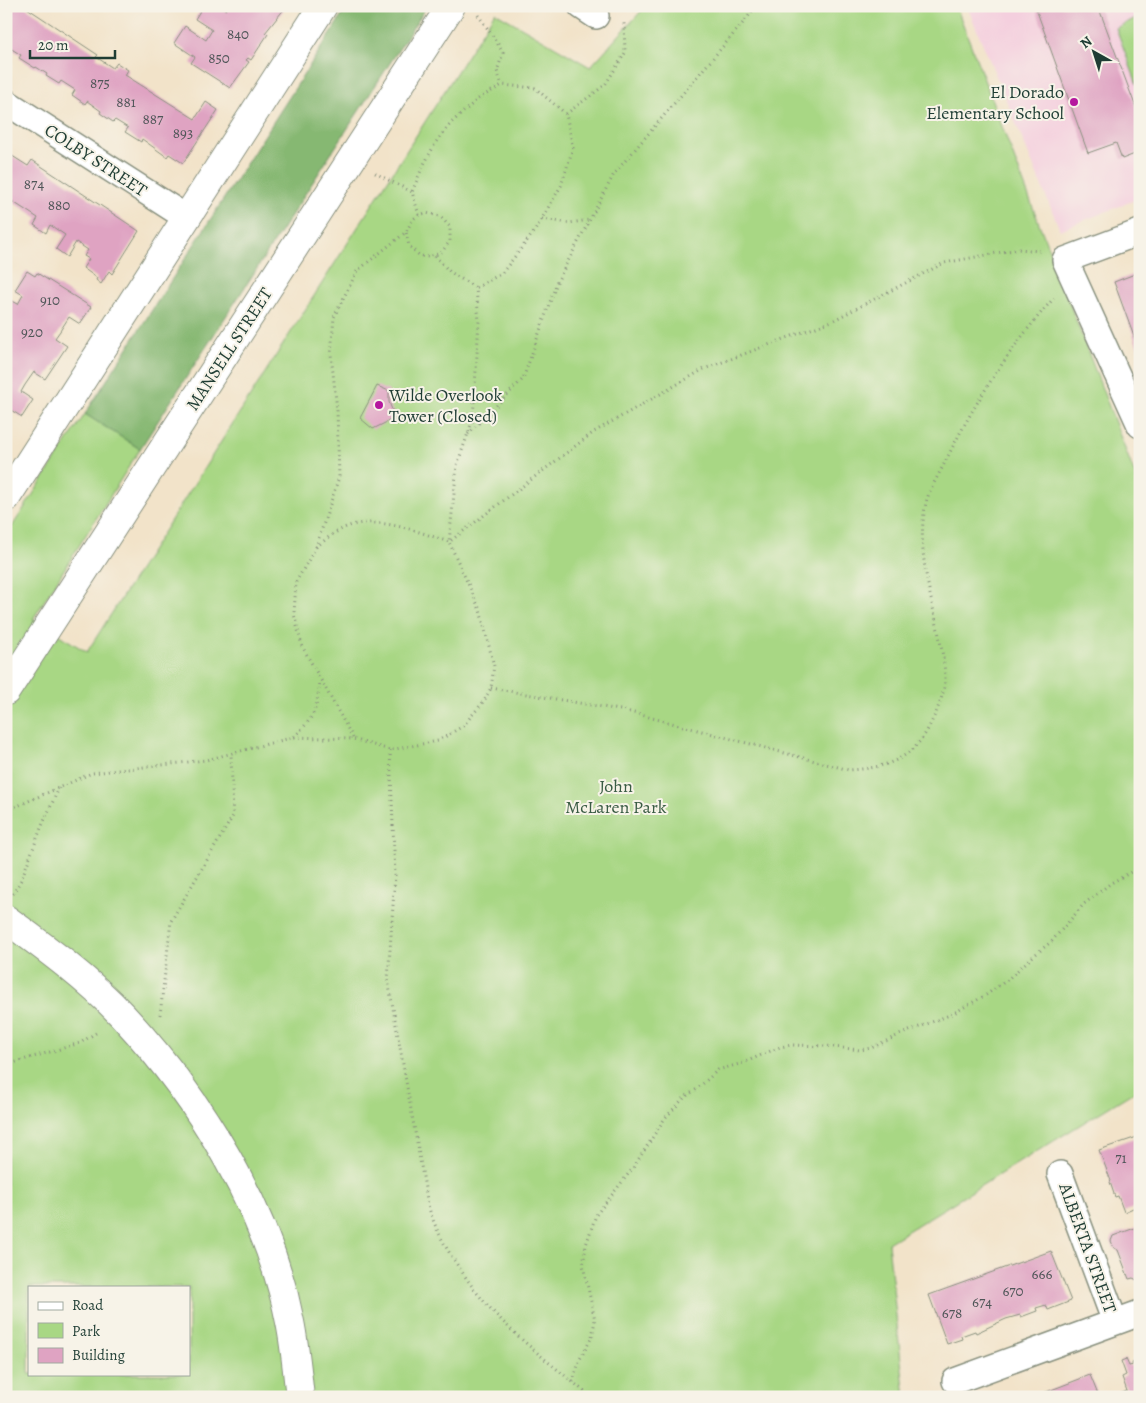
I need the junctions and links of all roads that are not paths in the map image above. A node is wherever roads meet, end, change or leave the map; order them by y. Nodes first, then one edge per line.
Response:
1 (323, 6) edge
2 (462, 8) edge
3 (6, 102) edge
4 (187, 218) junction
5 (1140, 232) edge
6 (1140, 425) edge
7 (6, 498) edge
8 (6, 691) edge
9 (6, 919) edge
10 (1060, 1174) dead end
11 (1140, 1313) edge
12 (1115, 1322) junction
13 (955, 1381) dead end
14 (300, 1397) edge

1 - 4 street
2 - 8 street, MANSELL STREET
3 - 4 street, COLBY STREET
4 - 7 street
5 - 6 street
9 - 14 street
10 - 12 street, ALBERTA STREET
11 - 12 street
12 - 13 street

